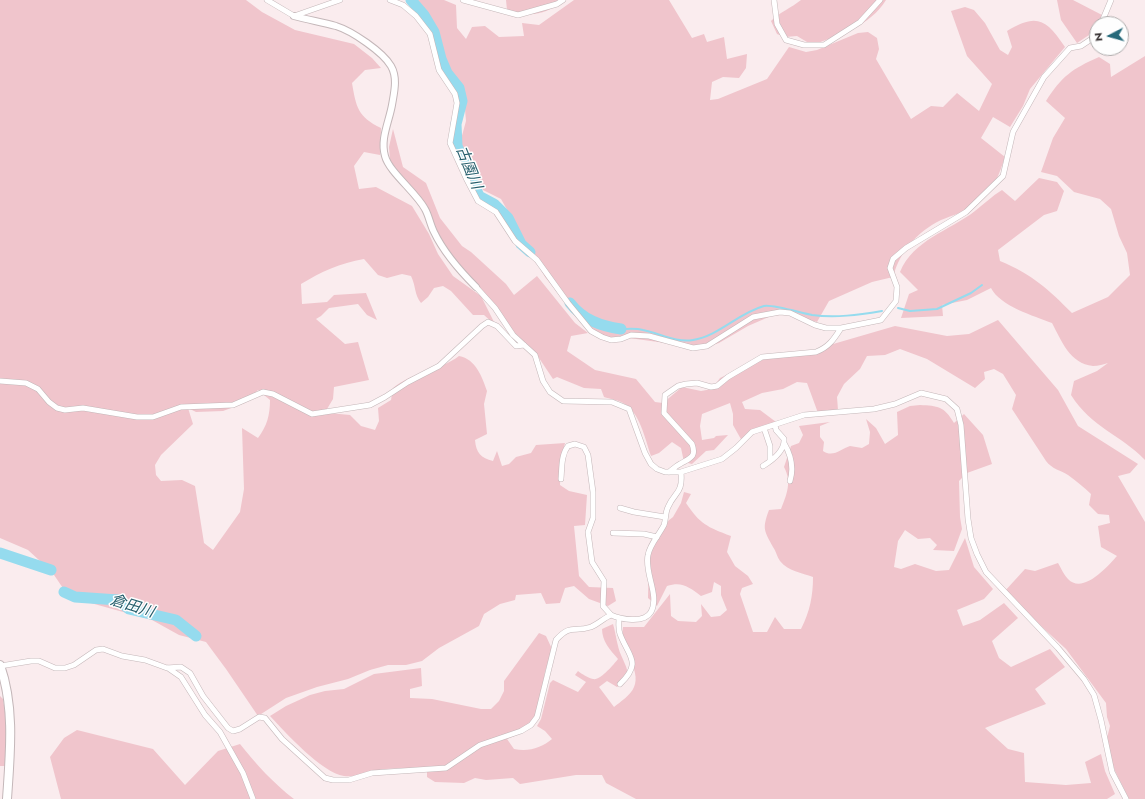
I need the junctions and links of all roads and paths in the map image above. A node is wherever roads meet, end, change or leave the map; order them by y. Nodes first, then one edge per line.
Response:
1 (267, 0) edge
2 (340, 0) edge
3 (390, 0) edge
4 (463, 0) edge
5 (563, 0) edge
6 (774, 0) edge
7 (880, 0) edge
8 (1111, 0) edge
9 (294, 16) junction
10 (1104, 16) edge
11 (1089, 41) edge
12 (476, 287) joint
13 (841, 328) junction
14 (524, 345) junction
15 (0, 381) edge
16 (775, 425) junction
17 (764, 428) junction
18 (784, 443) junction
19 (770, 461) junction
20 (763, 466) dead end
21 (669, 472) junction
22 (681, 472) junction
23 (562, 479) dead end
24 (790, 481) dead end
25 (620, 508) dead end
26 (665, 517) junction
27 (613, 533) dead end
28 (656, 537) junction
29 (611, 615) junction
30 (618, 618) junction
31 (0, 666) edge
32 (168, 668) junction
33 (620, 684) dead end
34 (7, 799) edge
35 (253, 799) edge
36 (1126, 799) edge

1 - 9 street
2 - 9 street
3 - 13 street
4 - 5 street
6 - 7 street
8 - 10 street
9 - 12 street
11 - 13 street
12 - 14 street
13 - 21 street
14 - 15 street
14 - 21 street
16 - 17 street
16 - 18 street
16 - 36 street
17 - 19 street
17 - 22 street
18 - 19 street
18 - 24 street
19 - 20 street
21 - 22 street
22 - 26 street
23 - 29 street
25 - 26 street
26 - 28 street
27 - 28 street
28 - 30 street
29 - 30 street
29 - 32 street
30 - 33 street
31 - 32 street
31 - 34 highway
32 - 35 street

